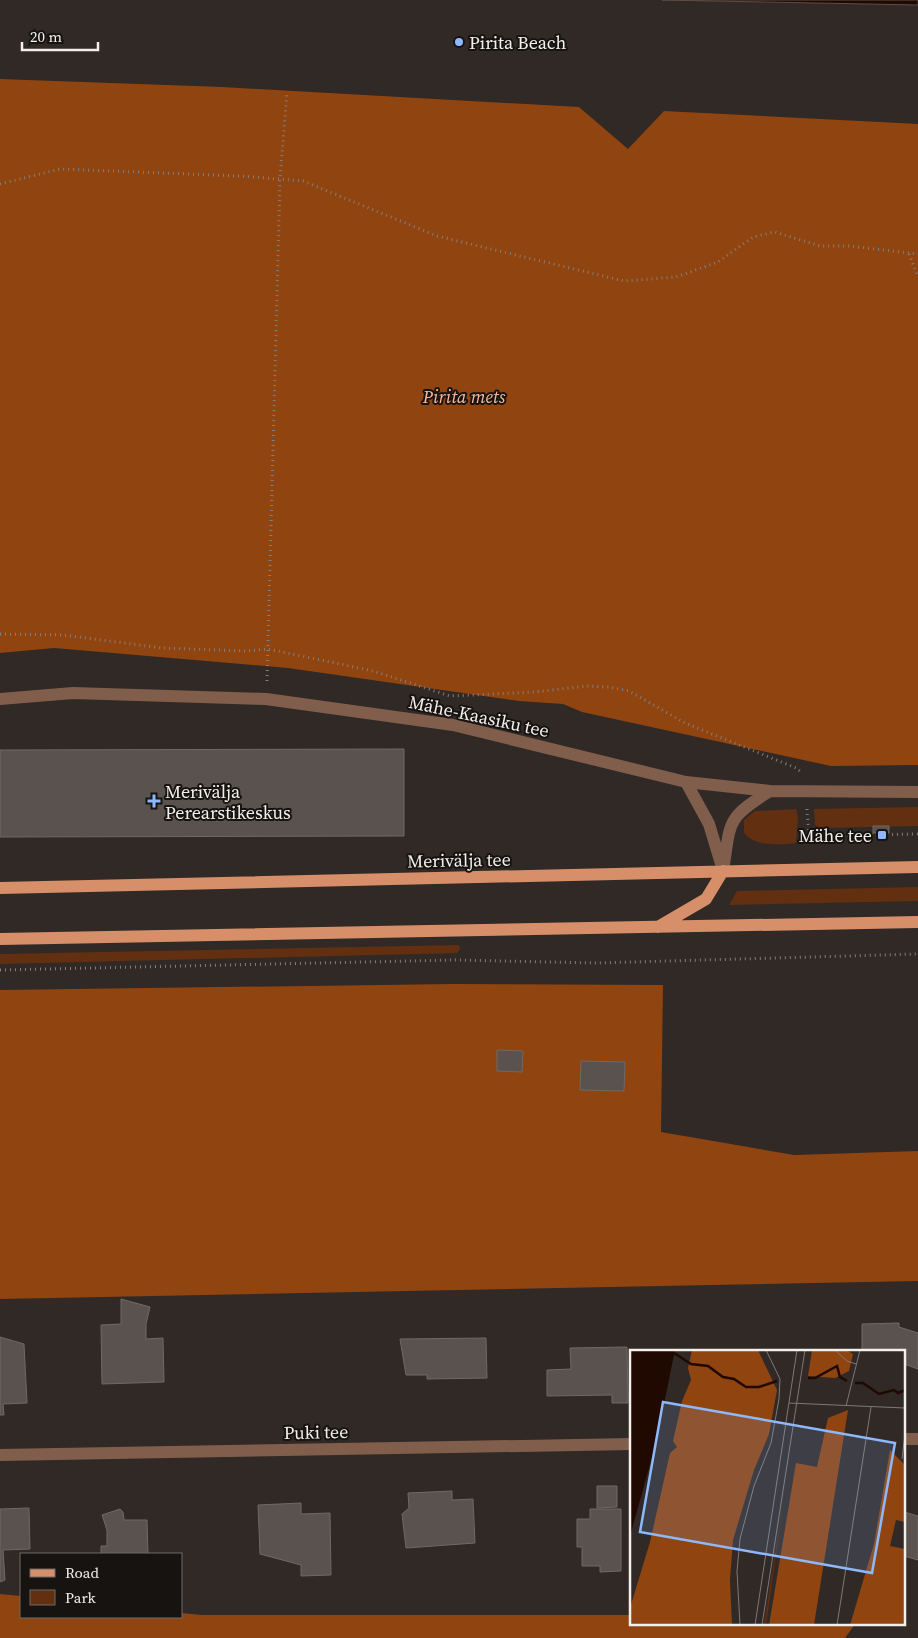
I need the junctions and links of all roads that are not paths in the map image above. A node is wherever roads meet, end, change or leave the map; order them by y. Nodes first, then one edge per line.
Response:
1 (0, 699) edge
2 (686, 782) junction
3 (770, 790) junction
4 (918, 792) edge
5 (918, 867) edge
6 (723, 871) junction
7 (0, 888) edge
8 (918, 922) edge
9 (656, 928) junction
10 (0, 940) edge
11 (630, 1444) edge
12 (0, 1455) edge

1 - 2 street, Mähe-Kaasiku tee
2 - 3 street, Mähe-Kaasiku tee
2 - 6 street
3 - 4 street, Mähe-Kaasiku tee
3 - 6 street
5 - 6 main road, Merivälja tee
6 - 7 main road, Merivälja tee
6 - 9 main road
8 - 9 main road
9 - 10 main road
11 - 12 street, Puki tee

